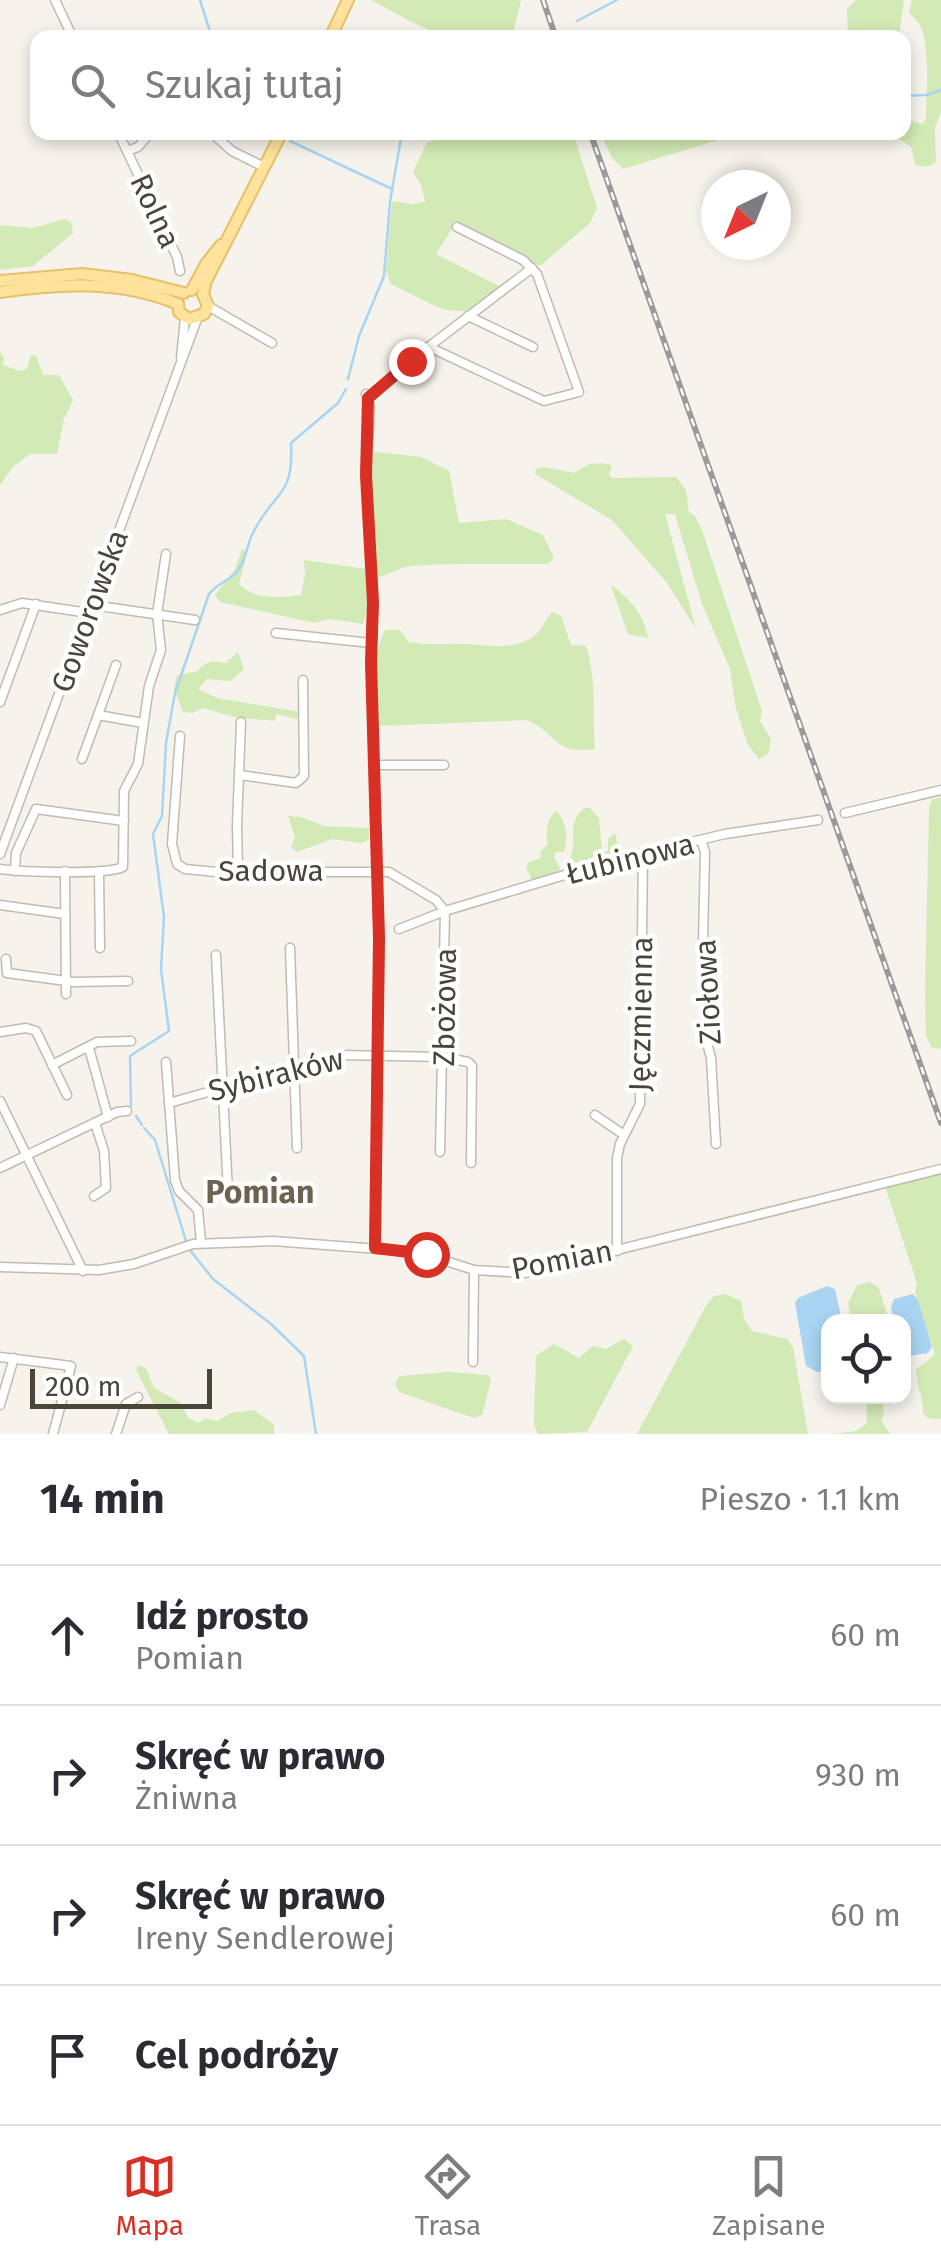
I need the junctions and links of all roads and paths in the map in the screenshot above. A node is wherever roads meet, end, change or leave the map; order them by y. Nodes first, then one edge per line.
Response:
1 (55, 0) edge
2 (348, 0) edge
3 (69, 30) edge
4 (334, 30) edge
5 (122, 140) edge
6 (145, 140) edge
7 (220, 140) edge
8 (278, 140) edge
9 (128, 152) junction
10 (264, 167) junction
11 (456, 227) dead end
12 (532, 268) junction
13 (180, 271) dead end
14 (0, 281) edge
15 (0, 292) edge
16 (193, 297) junction
17 (468, 316) junction
18 (191, 319) junction
19 (272, 342) dead end
20 (533, 346) dead end
21 (429, 347) junction
22 (166, 554) dead end
23 (36, 604) junction
24 (91, 609) junction
25 (0, 610) edge
26 (157, 614) junction
27 (195, 620) dead end
28 (276, 633) dead end
29 (371, 643) junction
30 (116, 665) dead end
31 (303, 680) dead end
32 (0, 702) edge
33 (98, 715) junction
34 (143, 722) junction
35 (241, 722) dead end
36 (180, 736) dead end
37 (82, 759) dead end
38 (444, 764) dead end
39 (374, 765) junction
40 (240, 775) junction
41 (941, 790) edge
42 (845, 813) dead end
43 (818, 820) dead end
44 (124, 821) junction
45 (701, 840) junction
46 (0, 854) edge
47 (642, 854) junction
48 (0, 869) edge
49 (238, 870) junction
50 (15, 871) junction
51 (65, 871) junction
52 (99, 871) junction
53 (378, 871) junction
54 (0, 904) edge
55 (445, 911) junction
56 (65, 914) junction
57 (400, 929) dead end
58 (100, 948) dead end
59 (290, 948) dead end
60 (216, 955) dead end
61 (6, 960) dead end
62 (66, 981) junction
63 (128, 981) dead end
64 (66, 994) dead end
65 (0, 1032) edge
66 (131, 1041) dead end
67 (89, 1048) junction
68 (378, 1056) junction
69 (443, 1057) junction
70 (166, 1062) dead end
71 (52, 1065) junction
72 (293, 1068) junction
73 (222, 1087) junction
74 (66, 1095) dead end
75 (0, 1101) edge
76 (169, 1102) junction
77 (127, 1111) dead end
78 (595, 1115) dead end
79 (108, 1117) junction
80 (94, 1123) junction
81 (624, 1135) junction
82 (716, 1144) dead end
83 (297, 1148) dead end
84 (440, 1152) dead end
85 (26, 1156) junction
86 (472, 1162) dead end
87 (0, 1168) edge
88 (941, 1169) edge
89 (228, 1192) dead end
90 (94, 1196) dead end
91 (200, 1242) junction
92 (375, 1248) junction
93 (617, 1250) junction
94 (0, 1267) edge
95 (474, 1270) junction
96 (83, 1271) junction
97 (0, 1356) edge
98 (14, 1358) junction
99 (473, 1362) dead end
100 (138, 1396) dead end
101 (0, 1405) edge
102 (53, 1434) edge
103 (116, 1434) edge

1 - 3 street
2 - 4 main road
5 - 9 street, Rolna
6 - 9 street, Rolna
7 - 10 street
8 - 10 main road
9 - 13 street, Rolna
10 - 16 main road
11 - 12 street
12 - 17 street
12 - 21 street
14 - 16 main road
15 - 16 main road
16 - 18 main road
16 - 18 main road
16 - 19 street
17 - 20 street
17 - 21 street
18 - 24 street, Goworowska
21 - 29 street
22 - 26 street
23 - 24 street
23 - 25 street
23 - 32 street
24 - 26 street
24 - 46 street, Goworowska
26 - 27 street
26 - 34 street
28 - 29 street
29 - 39 street
30 - 33 street
31 - 40 street
33 - 34 street
33 - 37 street
34 - 44 street
35 - 40 street
36 - 49 street, Sadowa
38 - 39 street
39 - 53 street
40 - 49 street
41 - 42 street
43 - 45 street, Łubinowa
44 - 50 street
44 - 52 street
45 - 47 street, Łubinowa
45 - 82 street, Ziołowa
47 - 55 street, Łubinowa
47 - 81 street, Jęczmienna
48 - 50 street
49 - 53 street, Sadowa
50 - 51 street
51 - 52 street
51 - 56 street
52 - 58 street
53 - 55 street
53 - 68 street
54 - 56 street
55 - 57 street, Zbożowa
55 - 69 street, Zbożowa
56 - 62 street
59 - 72 street
60 - 73 street
61 - 62 street
62 - 63 street
62 - 64 street
65 - 71 street
66 - 67 street
67 - 71 street
67 - 79 street
68 - 69 street, Sybiraków
68 - 72 street, Sybiraków
68 - 92 street
69 - 84 street, Zbożowa
69 - 86 street
70 - 76 street
71 - 74 street
72 - 73 street, Sybiraków
72 - 83 street
73 - 76 street, Sybiraków
73 - 89 street
75 - 85 street
76 - 91 street
77 - 79 street
78 - 81 street, Jęczmienna
79 - 80 street
80 - 85 street
80 - 90 street
81 - 93 street
85 - 87 street
85 - 96 street
88 - 93 street, Pomian
91 - 92 street, Pomian
91 - 96 street, Pomian
92 - 95 street, Pomian
93 - 95 street, Pomian
94 - 96 street, Pomian
95 - 99 street
97 - 98 street
98 - 101 street
98 - 102 street
100 - 103 street

